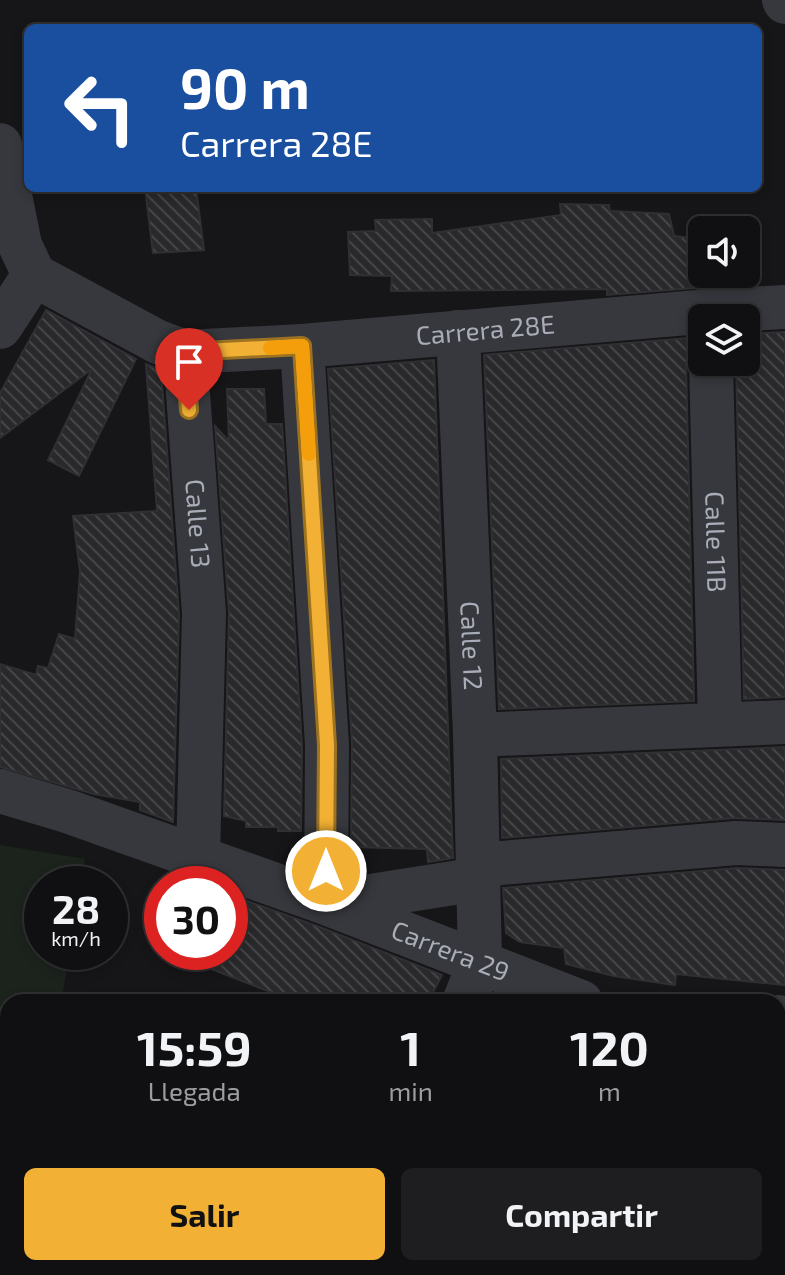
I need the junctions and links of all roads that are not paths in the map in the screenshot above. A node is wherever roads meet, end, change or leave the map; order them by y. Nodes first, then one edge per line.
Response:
1 (0, 145) edge
2 (34, 275) junction
3 (785, 307) edge
4 (760, 309) edge
5 (688, 316) edge
6 (0, 327) edge
7 (458, 332) junction
8 (302, 346) junction
9 (185, 352) junction
10 (711, 376) edge
11 (785, 722) edge
12 (720, 723) junction
13 (475, 735) junction
14 (0, 791) edge
15 (785, 845) edge
16 (198, 858) junction
17 (479, 872) junction
18 (326, 903) junction
19 (480, 962) junction
20 (467, 994) edge
21 (561, 994) edge

1 - 2 street
2 - 6 street
2 - 9 street
3 - 4 street, Carrera 28E
5 - 7 street, Carrera 28E
7 - 8 street, Carrera 28E
7 - 13 street, Calle 12
8 - 9 street, Carrera 28E
8 - 18 street
9 - 16 street, Calle 13
10 - 12 street, Calle 11B
11 - 12 street
12 - 13 street
13 - 17 street, Calle 12
14 - 16 street, Carrera 29
15 - 17 street
16 - 18 street, Carrera 29
17 - 18 street
17 - 19 street, Calle 12
18 - 19 street, Carrera 29
19 - 20 street
19 - 21 street, Carrera 29

